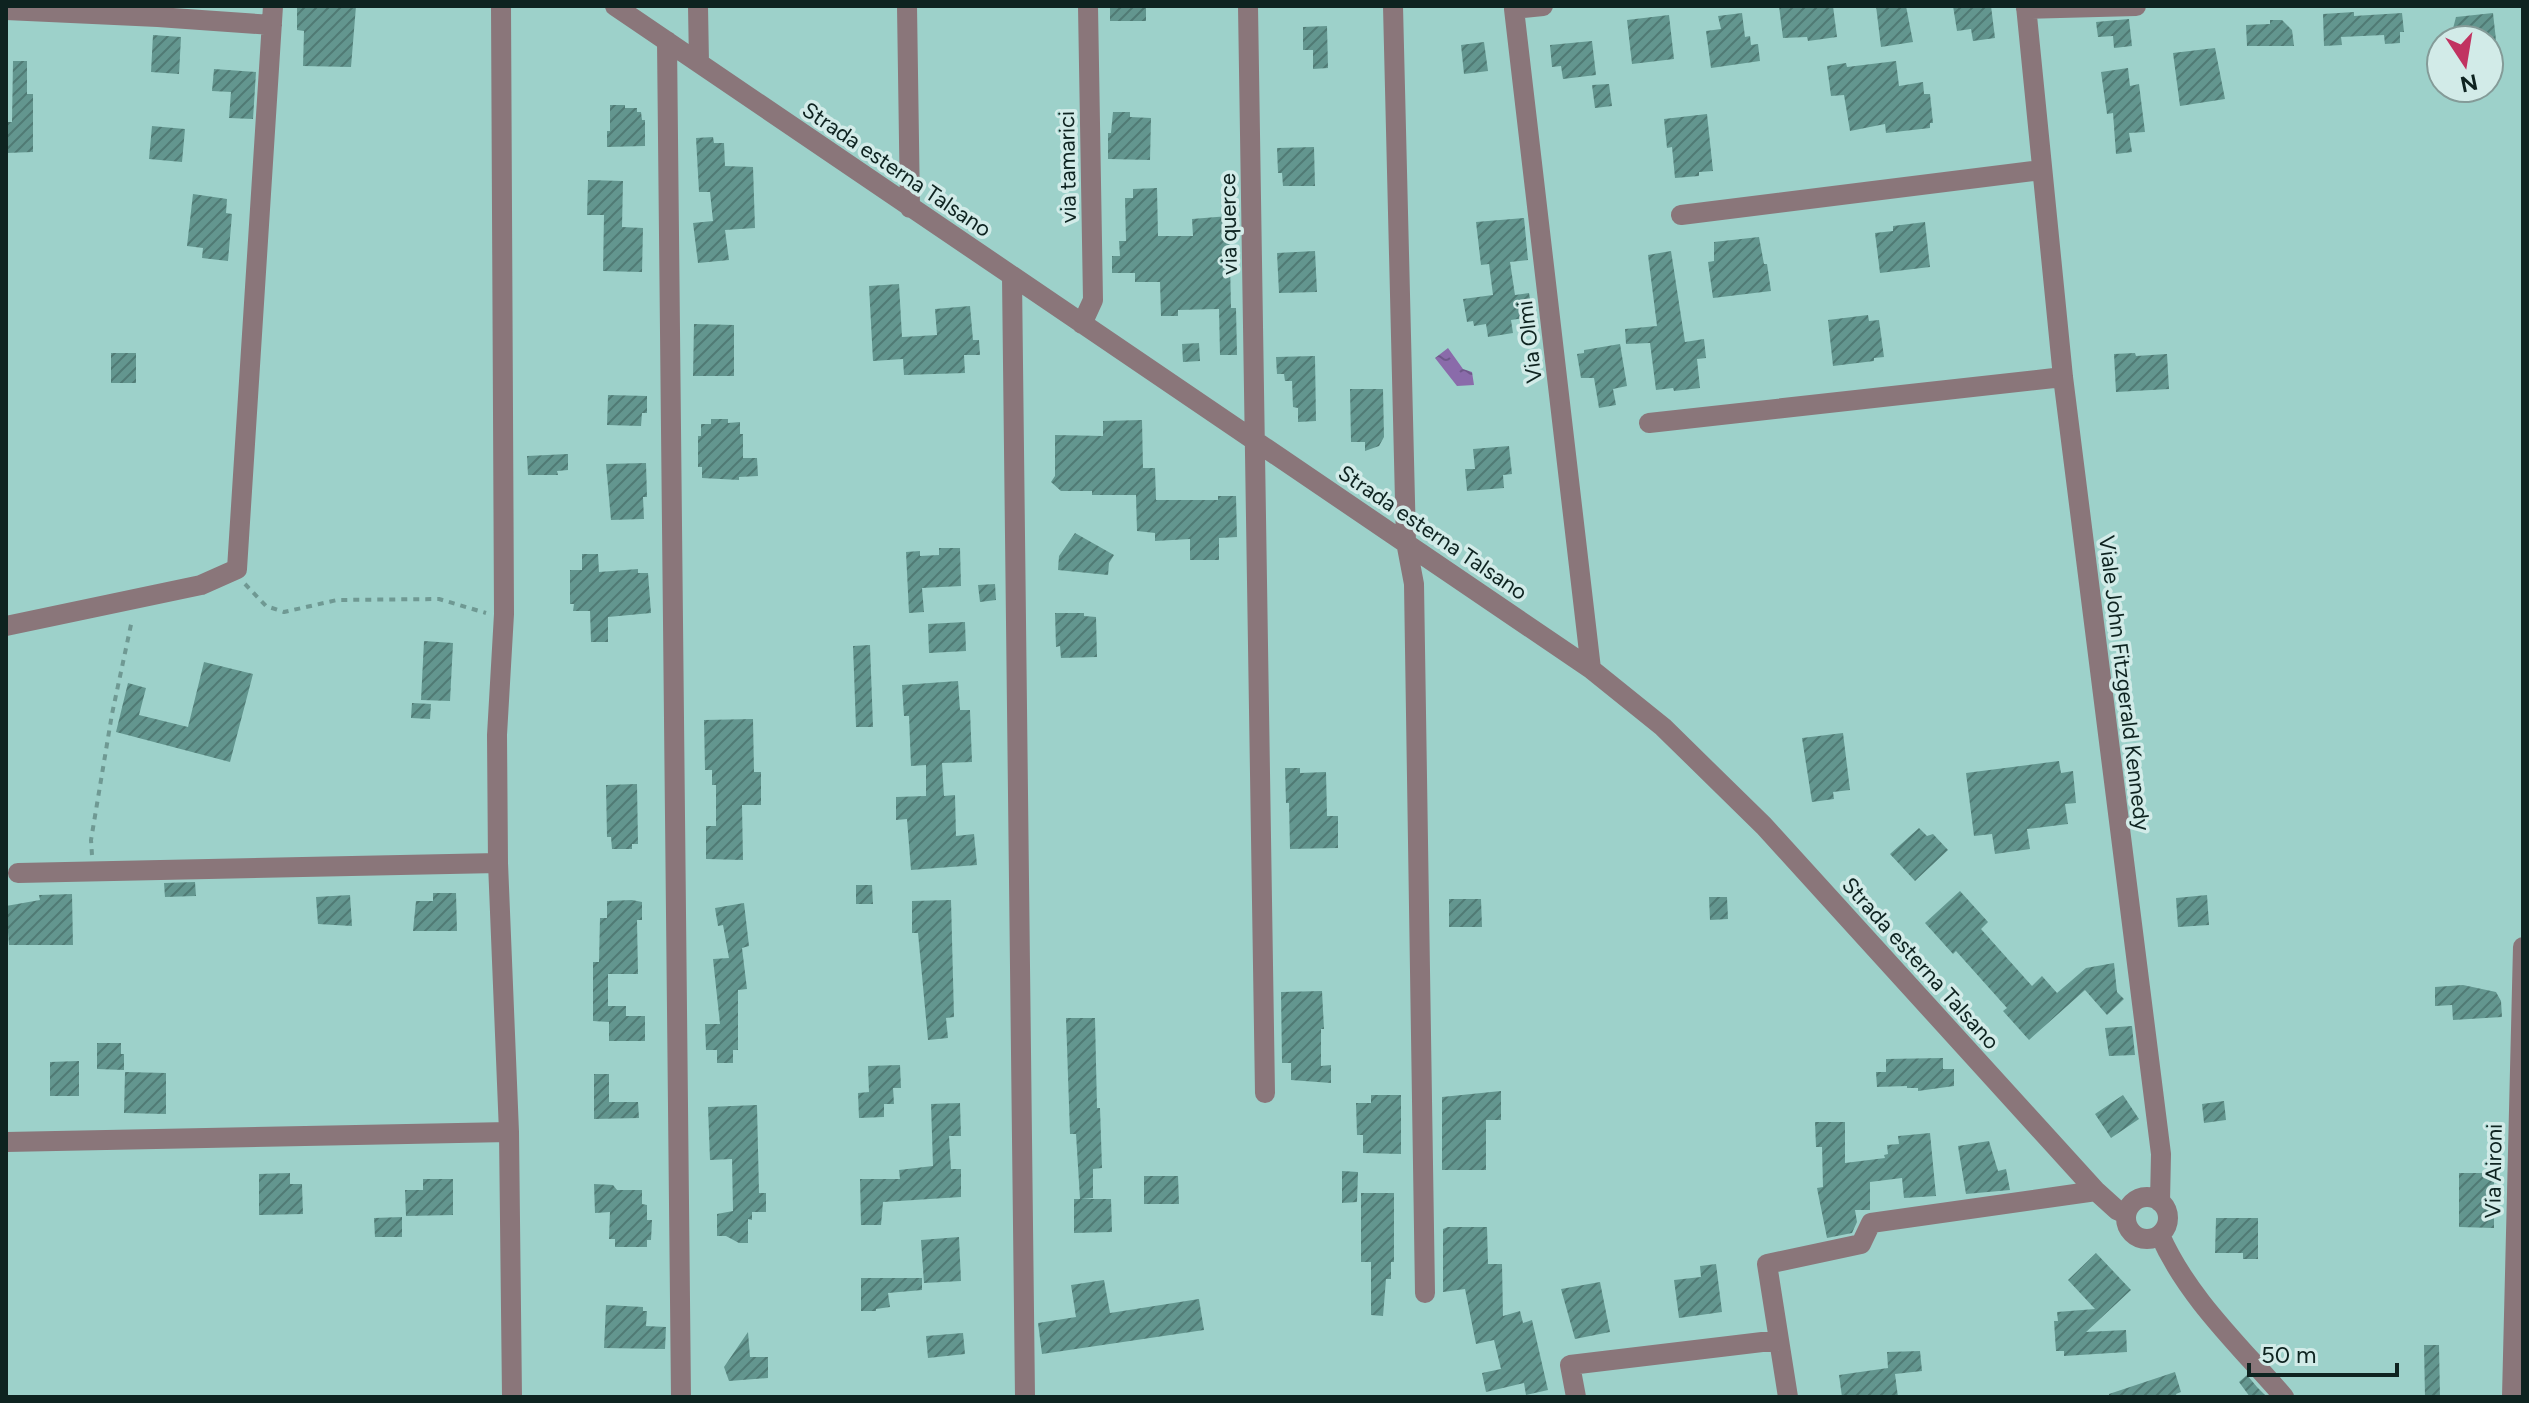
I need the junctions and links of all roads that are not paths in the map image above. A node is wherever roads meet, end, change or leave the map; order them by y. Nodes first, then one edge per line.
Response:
1 (501, 6) edge
2 (615, 6) edge
3 (698, 6) edge
4 (907, 6) edge
5 (1088, 6) edge
6 (1248, 6) edge
7 (1393, 6) edge
8 (1543, 6) edge
9 (2136, 6) edge
10 (2026, 7) edge
11 (6, 10) edge
12 (128, 11) edge
13 (272, 16) edge
14 (667, 41) junction
15 (699, 63) junction
16 (2041, 170) junction
17 (910, 208) junction
18 (1681, 215) dead end
19 (1012, 277) junction
20 (1082, 324) junction
21 (2063, 377) junction
22 (1649, 423) dead end
23 (1255, 441) junction
24 (1406, 542) junction
25 (6, 626) edge
26 (1591, 669) junction
27 (498, 863) junction
28 (18, 873) dead end
29 (2523, 947) edge
30 (1265, 1093) dead end
31 (509, 1132) junction
32 (6, 1142) edge
33 (2096, 1191) junction
34 (2160, 1202) junction
35 (2126, 1214) junction
36 (2160, 1235) junction
37 (1425, 1293) dead end
38 (1779, 1340) junction
39 (512, 1397) edge
40 (681, 1397) edge
41 (1025, 1397) edge
42 (1576, 1397) edge
43 (1788, 1397) edge
44 (2284, 1397) edge
45 (2512, 1397) edge

1 - 27 street
2 - 14 street, Strada esterna Talsano
3 - 15 street
4 - 17 street
5 - 20 street, via tamarici
6 - 23 street, via querce
7 - 24 street
8 - 26 street, Via Olmi
9 - 10 street
10 - 16 street, Viale John Fitzgerald Kennedy
11 - 12 street
12 - 13 street
13 - 25 street
14 - 15 street, Strada esterna Talsano
14 - 40 street
15 - 17 street, Strada esterna Talsano
16 - 18 street
16 - 21 street, Viale John Fitzgerald Kennedy
17 - 19 street, Strada esterna Talsano
19 - 20 street, Strada esterna Talsano
19 - 41 street
20 - 23 street, Strada esterna Talsano
21 - 22 street
21 - 34 street, Viale John Fitzgerald Kennedy
23 - 24 street, Strada esterna Talsano
23 - 30 street, via querce
24 - 26 street, Strada esterna Talsano
24 - 37 street
26 - 33 street, Strada esterna Talsano
27 - 28 street
27 - 31 street
29 - 45 street, Via Aironi
31 - 32 street
31 - 39 street
33 - 35 street, Strada esterna Talsano
33 - 38 street
34 - 35 street
34 - 36 street
35 - 36 street
36 - 44 street
38 - 42 street
38 - 43 street

